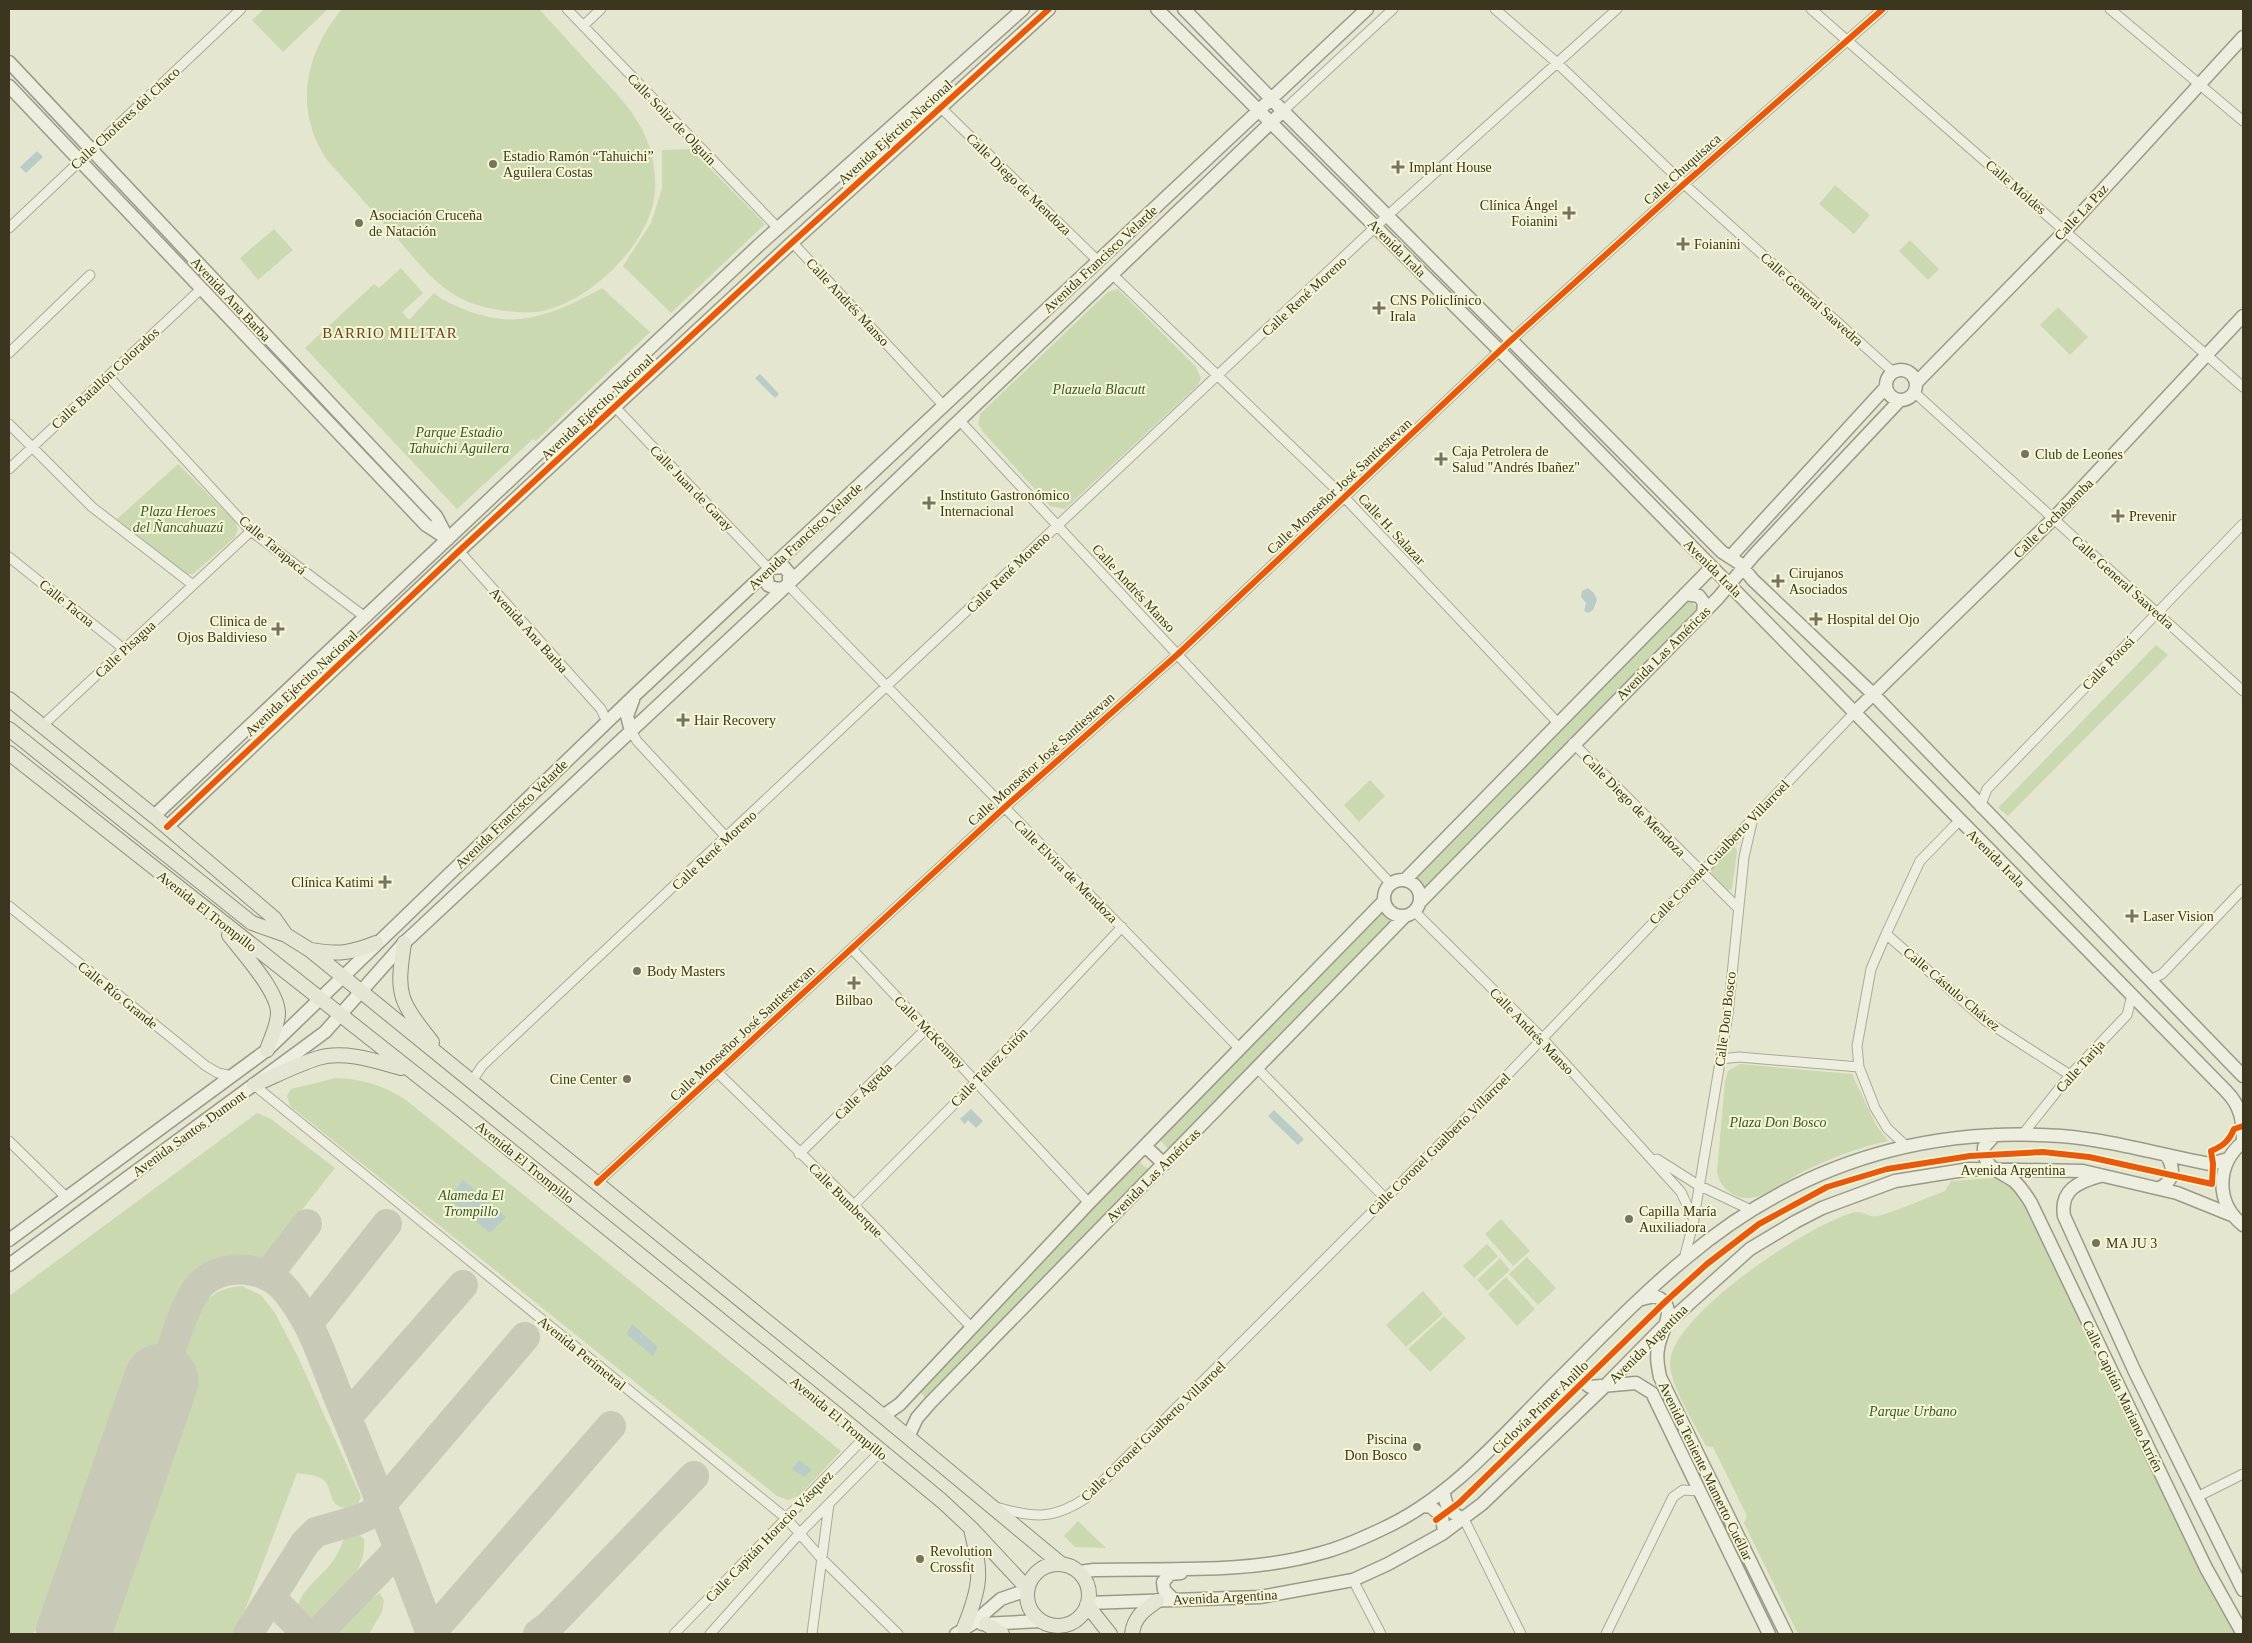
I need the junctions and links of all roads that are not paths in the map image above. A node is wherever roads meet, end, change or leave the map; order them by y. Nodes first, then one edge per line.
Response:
1 (240, 9) edge
2 (567, 9) edge
3 (601, 9) edge
4 (1023, 9) edge
5 (1049, 9) edge
6 (1157, 9) edge
7 (1184, 9) edge
8 (1367, 9) edge
9 (1393, 9) edge
10 (1495, 9) edge
11 (1617, 9) edge
12 (1811, 9) edge
13 (1883, 9) edge
14 (2110, 9) edge
15 (583, 26) junction
16 (2243, 37) edge
17 (1845, 41) junction
18 (9, 62) edge
19 (1556, 62) junction
20 (2199, 84) junction
21 (9, 86) edge
22 (935, 87) junction
23 (1271, 98) junction
24 (922, 99) junction
25 (940, 107) junction
26 (1259, 109) junction
27 (1283, 111) junction
28 (2243, 121) edge
29 (1273, 122) junction
30 (92, 149) junction
31 (80, 160) junction
32 (1684, 184) junction
33 (1388, 216) junction
34 (1377, 227) junction
35 (9, 228) edge
36 (778, 229) junction
37 (2066, 230) junction
38 (791, 243) junction
39 (1098, 261) junction
40 (90, 275) dead end
41 (1113, 275) junction
42 (202, 288) junction
43 (221, 288) junction
44 (211, 298) junction
45 (2243, 316) edge
46 (1512, 340) junction
47 (1500, 351) junction
48 (9, 353) edge
49 (2207, 355) junction
50 (1893, 372) junction
51 (108, 376) junction
52 (1219, 377) junction
53 (311, 384) junction
54 (1886, 387) junction
55 (2243, 387) edge
56 (1915, 388) junction
57 (301, 393) junction
58 (601, 394) junction
59 (1900, 400) junction
60 (944, 406) junction
61 (615, 407) junction
62 (960, 421) junction
63 (9, 424) edge
64 (31, 448) junction
65 (9, 469) edge
66 (1345, 498) junction
67 (2054, 518) junction
68 (2243, 524) edge
69 (1058, 525) junction
70 (251, 531) junction
71 (448, 540) junction
72 (459, 551) junction
73 (1731, 556) junction
74 (9, 557) edge
75 (1712, 567) junction
76 (1743, 567) junction
77 (769, 570) junction
78 (193, 585) junction
79 (787, 585) junction
80 (1730, 585) junction
81 (1685, 594) junction
82 (1703, 613) junction
83 (2157, 613) junction
84 (365, 617) junction
85 (124, 649) junction
86 (1178, 654) junction
87 (887, 687) junction
88 (2243, 691) edge
89 (1873, 694) junction
90 (635, 696) junction
91 (9, 699) edge
92 (1855, 712) junction
93 (605, 724) junction
94 (1559, 724) junction
95 (42, 726) junction
96 (9, 729) edge
97 (632, 731) junction
98 (1574, 743) junction
99 (9, 753) edge
100 (597, 762) junction
101 (1004, 808) junction
102 (1980, 808) junction
103 (154, 816) junction
104 (1753, 818) junction
105 (1959, 821) junction
106 (167, 828) junction
107 (727, 838) junction
108 (1700, 871) junction
109 (1405, 880) junction
110 (1390, 884) junction
111 (2243, 889) edge
112 (1384, 901) junction
113 (9, 906) edge
114 (1738, 908) junction
115 (1413, 910) junction
116 (218, 920) junction
117 (1122, 927) junction
118 (286, 934) junction
119 (1886, 934) junction
120 (376, 943) junction
121 (404, 943) junction
122 (852, 949) junction
123 (310, 950) junction
124 (342, 977) junction
125 (2150, 980) junction
126 (362, 993) junction
127 (2132, 995) junction
128 (318, 1000) junction
129 (340, 1017) junction
130 (926, 1028) junction
131 (1542, 1038) junction
132 (1240, 1049) junction
133 (267, 1050) junction
134 (1721, 1059) junction
135 (450, 1064) junction
136 (1859, 1067) junction
137 (1258, 1069) junction
138 (411, 1071) junction
139 (718, 1073) junction
140 (2070, 1075) junction
141 (232, 1076) junction
142 (2243, 1076) edge
143 (472, 1081) junction
144 (977, 1081) junction
145 (254, 1086) junction
146 (1995, 1135) junction
147 (2022, 1135) junction
148 (9, 1141) edge
149 (2243, 1142) edge
150 (1145, 1146) junction
151 (1906, 1146) junction
152 (1647, 1152) junction
153 (800, 1154) junction
154 (2167, 1156) junction
155 (2228, 1159) junction
156 (1164, 1164) junction
157 (1992, 1169) junction
158 (2104, 1175) junction
159 (597, 1183) junction
160 (1698, 1185) junction
161 (2160, 1188) junction
162 (66, 1197) junction
163 (1386, 1199) junction
164 (1089, 1203) junction
165 (854, 1205) junction
166 (1751, 1210) junction
167 (2234, 1216) junction
168 (1694, 1220) junction
169 (2243, 1225) edge
170 (9, 1240) edge
171 (1684, 1259) junction
172 (9, 1265) edge
173 (1640, 1300) junction
174 (1663, 1327) junction
175 (972, 1328) junction
176 (1578, 1360) junction
177 (2135, 1372) junction
178 (2116, 1381) junction
179 (1604, 1387) junction
180 (916, 1388) junction
181 (930, 1403) junction
182 (882, 1416) junction
183 (908, 1437) junction
184 (864, 1438) junction
185 (880, 1452) junction
186 (2243, 1474) edge
187 (1444, 1491) junction
188 (1700, 1491) junction
189 (2197, 1497) junction
190 (829, 1504) junction
191 (992, 1506) junction
192 (1425, 1506) junction
193 (786, 1519) junction
194 (1464, 1519) junction
195 (971, 1528) junction
196 (1444, 1532) junction
197 (799, 1534) junction
198 (821, 1558) junction
199 (2227, 1558) junction
200 (1061, 1564) junction
201 (1225, 1567) junction
202 (2206, 1568) junction
203 (1079, 1572) junction
204 (1353, 1580) junction
205 (1027, 1589) junction
206 (2243, 1590) edge
207 (1173, 1599) junction
208 (1157, 1601) junction
209 (1087, 1604) junction
210 (986, 1624) junction
211 (1045, 1626) edge
212 (964, 1629) edge
213 (1065, 1630) edge
214 (674, 1634) edge
215 (710, 1634) edge
216 (812, 1634) edge
217 (898, 1634) edge
218 (1002, 1634) edge
219 (1110, 1634) edge
220 (1132, 1634) edge
221 (1381, 1634) edge
222 (1521, 1634) edge
223 (1606, 1634) edge
224 (1769, 1634) edge
225 (1786, 1634) edge
226 (2243, 1634) edge

1 - 30 street, Calle Choferes del Chaco
2 - 15 street, Calle Soliz de Olguín
3 - 15 street
4 - 22 street, Avenida Ejército Nacional
5 - 25 street, Avenida Ejército Nacional
6 - 26 street, Avenida Irala
7 - 23 street, Avenida Irala
8 - 23 street, Avenida Francisco Velarde
9 - 27 street
10 - 19 street, Calle General Saavedra
11 - 19 street, Calle René Moreno
12 - 17 street, Calle Moldes
13 - 17 street, Calle Chuquisaca
14 - 20 street
15 - 36 street, Calle Soliz de Olguín
16 - 20 street, Calle La Paz
17 - 32 street, Calle Chuquisaca
17 - 37 street, Calle Moldes
18 - 30 street, Avenida Ana Barba
19 - 32 street, Calle General Saavedra
19 - 33 street, Calle René Moreno
20 - 28 street
20 - 37 street, Calle La Paz
21 - 31 street, Avenida Ana Barba
22 - 24 street, Avenida Ejército Nacional
22 - 25 street
23 - 26 street, Avenida Francisco Velarde
23 - 27 street, Avenida Irala
24 - 25 street
24 - 36 street, Avenida Ejército Nacional
25 - 38 street, Avenida Ejército Nacional
25 - 39 street, Calle Diego de Mendoza
26 - 29 street, Avenida Irala
26 - 39 street, Avenida Francisco Velarde
27 - 29 street, Avenida Francisco Velarde
27 - 33 street, Avenida Irala
29 - 34 street, Avenida Irala
29 - 41 street, Avenida Francisco Velarde
30 - 31 street, Calle Choferes del Chaco
30 - 43 street, Avenida Ana Barba
31 - 35 street, Calle Choferes del Chaco
31 - 42 street, Avenida Ana Barba
32 - 46 street, Calle Chuquisaca
32 - 50 street, Calle General Saavedra
33 - 34 street, Calle René Moreno
33 - 46 street, Avenida Irala
34 - 47 street, Avenida Irala
34 - 52 street, Calle René Moreno
36 - 38 street
36 - 38 street
36 - 58 street, Avenida Ejército Nacional
37 - 49 street, Calle Moldes
37 - 56 street, Calle La Paz
38 - 60 street, Calle Andrés Manso
38 - 61 street, Avenida Ejército Nacional
39 - 41 street
39 - 60 street, Avenida Francisco Velarde
40 - 48 street
41 - 52 street, Calle H. Salazar
41 - 62 street, Avenida Francisco Velarde
42 - 44 street, Avenida Ana Barba
42 - 51 street, Calle Batallón Colorados
43 - 44 street
43 - 53 street, Avenida Ana Barba
44 - 57 street, Avenida Ana Barba
45 - 49 street, Calle Cochabamba
46 - 47 street, Calle Chuquisaca
46 - 73 street, Avenida Irala
47 - 66 street, Calle Monseñor José Santiestevan
47 - 75 street, Avenida Irala
49 - 55 street, Calle Moldes
49 - 67 street, Calle Cochabamba
50 - 54 street
50 - 56 street
51 - 64 street, Calle Batallón Colorados
51 - 70 street, Calle Tarapacá
52 - 66 street, Calle H. Salazar
52 - 69 street, Calle René Moreno
53 - 57 street
53 - 71 street, Avenida Ana Barba
54 - 59 street
54 - 73 street
56 - 59 street
56 - 67 street, Calle General Saavedra
57 - 71 street, Avenida Ana Barba
58 - 61 street
58 - 71 street, Avenida Ejército Nacional
59 - 76 street, Avenida Las Américas
60 - 62 street
60 - 62 street
60 - 77 street, Avenida Francisco Velarde
61 - 72 street, Avenida Ejército Nacional
61 - 77 street, Calle Juan de Garay
62 - 69 street, Calle Andrés Manso
62 - 79 street, Avenida Francisco Velarde
63 - 64 street
64 - 65 street, Calle Batallón Colorados
64 - 78 street
66 - 86 street, Calle Monseñor José Santiestevan
66 - 94 street, Calle H. Salazar
67 - 83 street, Calle General Saavedra
67 - 89 street, Calle Cochabamba
68 - 83 street, Calle Potosí
69 - 86 street, Calle Andrés Manso
69 - 87 street, Calle René Moreno
70 - 78 street, Calle Pisagua
70 - 84 street, Calle Tarapacá
71 - 72 street, Avenida Ana Barba
71 - 84 street, Avenida Ejército Nacional
72 - 93 street, Avenida Ana Barba
72 - 106 street, Avenida Ejército Nacional
73 - 76 street, Avenida Irala
74 - 85 street, Calle Tacna
75 - 80 street, Avenida Irala
75 - 81 street, Avenida Las Américas
76 - 80 street, Avenida Las Américas
76 - 89 street, Avenida Irala
77 - 79 street
77 - 79 street
77 - 90 street, Avenida Francisco Velarde
78 - 85 street, Calle Pisagua
79 - 87 street, Calle Elvira de Mendoza
79 - 97 street, Avenida Francisco Velarde
80 - 82 street, Avenida Las Américas
80 - 92 street, Avenida Irala
81 - 82 street
81 - 94 street, Avenida Las Américas
82 - 98 street, Avenida Las Américas
83 - 88 street, Calle General Saavedra
83 - 102 street, Calle Potosí
84 - 103 street, Avenida Ejército Nacional
85 - 95 street, Calle Pisagua
86 - 101 street, Calle Monseñor José Santiestevan
86 - 110 street, Calle Andrés Manso
87 - 101 street, Calle Elvira de Mendoza
87 - 107 street, Calle René Moreno
89 - 92 street, Calle Cochabamba
89 - 102 street, Avenida Irala
90 - 93 street, Avenida Francisco Velarde
90 - 97 street
91 - 95 main road, Avenida El Trompillo
92 - 104 street, Calle Coronel Gualberto Villarroel
92 - 105 street, Avenida Irala
93 - 100 street
93 - 120 street, Avenida Francisco Velarde
94 - 109 street, Avenida Las Américas
95 - 103 main road, Avenida El Trompillo
96 - 118 main road, Avenida El Trompillo
97 - 100 street, Avenida Francisco Velarde
97 - 107 street
98 - 108 street, Calle Diego de Mendoza
98 - 115 street, Avenida Las Américas
99 - 116 main road, Avenida El Trompillo
100 - 121 street, Avenida Francisco Velarde
101 - 117 street, Calle Elvira de Mendoza
101 - 122 street, Calle Monseñor José Santiestevan
102 - 125 street, Avenida Irala
103 - 106 main road, Avenida El Trompillo
104 - 108 street, Calle Coronel Gualberto Villarroel
104 - 114 street, Calle Don Bosco
105 - 119 street
105 - 127 street, Avenida Irala
106 - 118 main road, Avenida El Trompillo
107 - 143 street, Calle René Moreno
108 - 114 street, Calle Diego de Mendoza
108 - 131 street, Calle Coronel Gualberto Villarroel
109 - 110 street
109 - 115 street
110 - 112 street
111 - 125 street
112 - 115 street
112 - 132 street, Avenida Las Américas
113 - 141 street, Calle Río Grande
114 - 134 street, Calle Don Bosco
115 - 131 street, Calle Andrés Manso
115 - 137 street, Avenida Las Américas
116 - 128 main road, Avenida El Trompillo
116 - 133 main road
117 - 132 street, Calle Elvira de Mendoza
117 - 144 street, Calle Téllez Girón
118 - 123 main road, Avenida El Trompillo
119 - 136 street
119 - 140 street, Calle Cástulo Chávez
120 - 123 main road
120 - 124 street, Avenida Francisco Velarde
121 - 126 street, Avenida Francisco Velarde
121 - 135 main road
122 - 130 street, Calle McKenney
122 - 139 street, Calle Monseñor José Santiestevan
123 - 124 main road, Avenida El Trompillo
124 - 126 main road, Avenida El Trompillo
124 - 128 street, Avenida Santos Dumont
125 - 142 street, Avenida Irala
126 - 129 street, Avenida Santos Dumont
126 - 135 main road, Avenida El Trompillo
127 - 140 street, Calle Tarija
127 - 149 street, Avenida Irala
128 - 129 main road, Avenida El Trompillo
128 - 133 street, Avenida Santos Dumont
129 - 138 main road, Avenida El Trompillo
129 - 145 street, Avenida Santos Dumont
130 - 144 street, Calle McKenney
130 - 153 street, Calle Ágreda
131 - 152 street, Calle Andrés Manso
131 - 163 street, Calle Coronel Gualberto Villarroel
132 - 150 street, Avenida Las Américas
133 - 141 street, Avenida Santos Dumont
134 - 136 street
134 - 160 street, Calle Don Bosco
135 - 143 main road, Avenida El Trompillo
136 - 151 street
137 - 156 street, Avenida Las Américas
137 - 163 street
138 - 145 main road
138 - 184 main road, Avenida El Trompillo
139 - 153 street, Calle Bumberque
139 - 159 street, Calle Monseñor José Santiestevan
140 - 147 street, Calle Tarija
141 - 162 street, Avenida Santos Dumont
143 - 159 main road, Avenida El Trompillo
144 - 164 street, Calle McKenney
144 - 165 street, Calle Téllez Girón
145 - 172 street, Avenida Santos Dumont
145 - 193 street, Avenida Perimetral
146 - 147 street
146 - 151 street
146 - 157 street
147 - 154 street
148 - 162 street
149 - 155 street
150 - 156 street
150 - 164 street, Avenida Las Américas
151 - 166 street
152 - 160 street, Calle Andrés Manso
152 - 168 street, Calle Andrés Manso
153 - 165 street, Calle Bumberque
154 - 155 street
154 - 161 street
155 - 167 street
156 - 181 street, Avenida Las Américas
157 - 158 street, Avenida Argentina
157 - 174 street, Avenida Argentina
157 - 178 street, Calle Capitán Mariano Arrién
158 - 161 street, Avenida Argentina
158 - 177 street, Calle Capitán Mariano Arrién
159 - 182 main road, Avenida El Trompillo
160 - 166 street, Calle Andrés Manso
160 - 168 street, Calle Don Bosco
161 - 167 street, Avenida Argentina
162 - 170 street, Avenida Santos Dumont
163 - 191 street, Calle Coronel Gualberto Villarroel
164 - 175 street, Avenida Las Américas
165 - 175 street, Calle Bumberque
166 - 171 street
167 - 169 street
168 - 171 street
171 - 173 street
173 - 174 street, Avenida Teniente Mamerto Cuéllar
173 - 176 street
174 - 179 street, Avenida Argentina
174 - 225 street, Avenida Teniente Mamerto Cuéllar
175 - 180 street, Avenida Las Américas
176 - 179 street, Avenida Teniente Mamerto Cuéllar
176 - 187 street
177 - 178 street
177 - 189 street, Calle Capitán Mariano Arrién
178 - 202 street, Calle Capitán Mariano Arrién
179 - 188 street, Avenida Teniente Mamerto Cuéllar
179 - 194 street, Avenida Argentina
180 - 181 street
180 - 182 street, Avenida Las Américas
181 - 183 street, Avenida Las Américas
182 - 183 main road, Avenida El Trompillo
183 - 191 main road, Avenida El Trompillo
184 - 185 main road, Avenida El Trompillo
184 - 193 street, Calle Capitán Horacio Vásquez
185 - 190 street, Calle Capitán Horacio Vásquez
185 - 195 main road, Avenida El Trompillo
186 - 189 street
187 - 192 street
187 - 194 street
188 - 223 street
188 - 224 street, Avenida Teniente Mamerto Cuéllar
189 - 199 street, Calle Capitán Mariano Arrién
190 - 197 street, Calle Capitán Horacio Vásquez
190 - 198 street
191 - 200 main road, Avenida El Trompillo
192 - 196 street
192 - 201 street
193 - 197 street, Avenida Perimetral
193 - 214 street, Calle Capitán Horacio Vásquez
194 - 196 street, Avenida Argentina
194 - 222 street
195 - 205 main road, Avenida El Trompillo
195 - 212 main road
196 - 204 street, Avenida Argentina
197 - 198 street, Avenida Perimetral
197 - 215 street, Calle Capitán Horacio Vásquez
198 - 216 street
198 - 217 street, Avenida Perimetral
199 - 202 street
199 - 206 street, Calle Capitán Mariano Arrién
200 - 203 main road
200 - 205 main road
201 - 203 street
201 - 207 street
202 - 226 street, Calle Capitán Mariano Arrién
203 - 209 main road
204 - 207 street, Avenida Argentina
204 - 221 street
205 - 211 main road
205 - 212 street
207 - 208 street, Avenida Argentina
208 - 209 street, Avenida Argentina
208 - 220 main road
209 - 213 main road
209 - 219 main road
210 - 211 street
210 - 212 street
210 - 218 main road
211 - 213 main road

